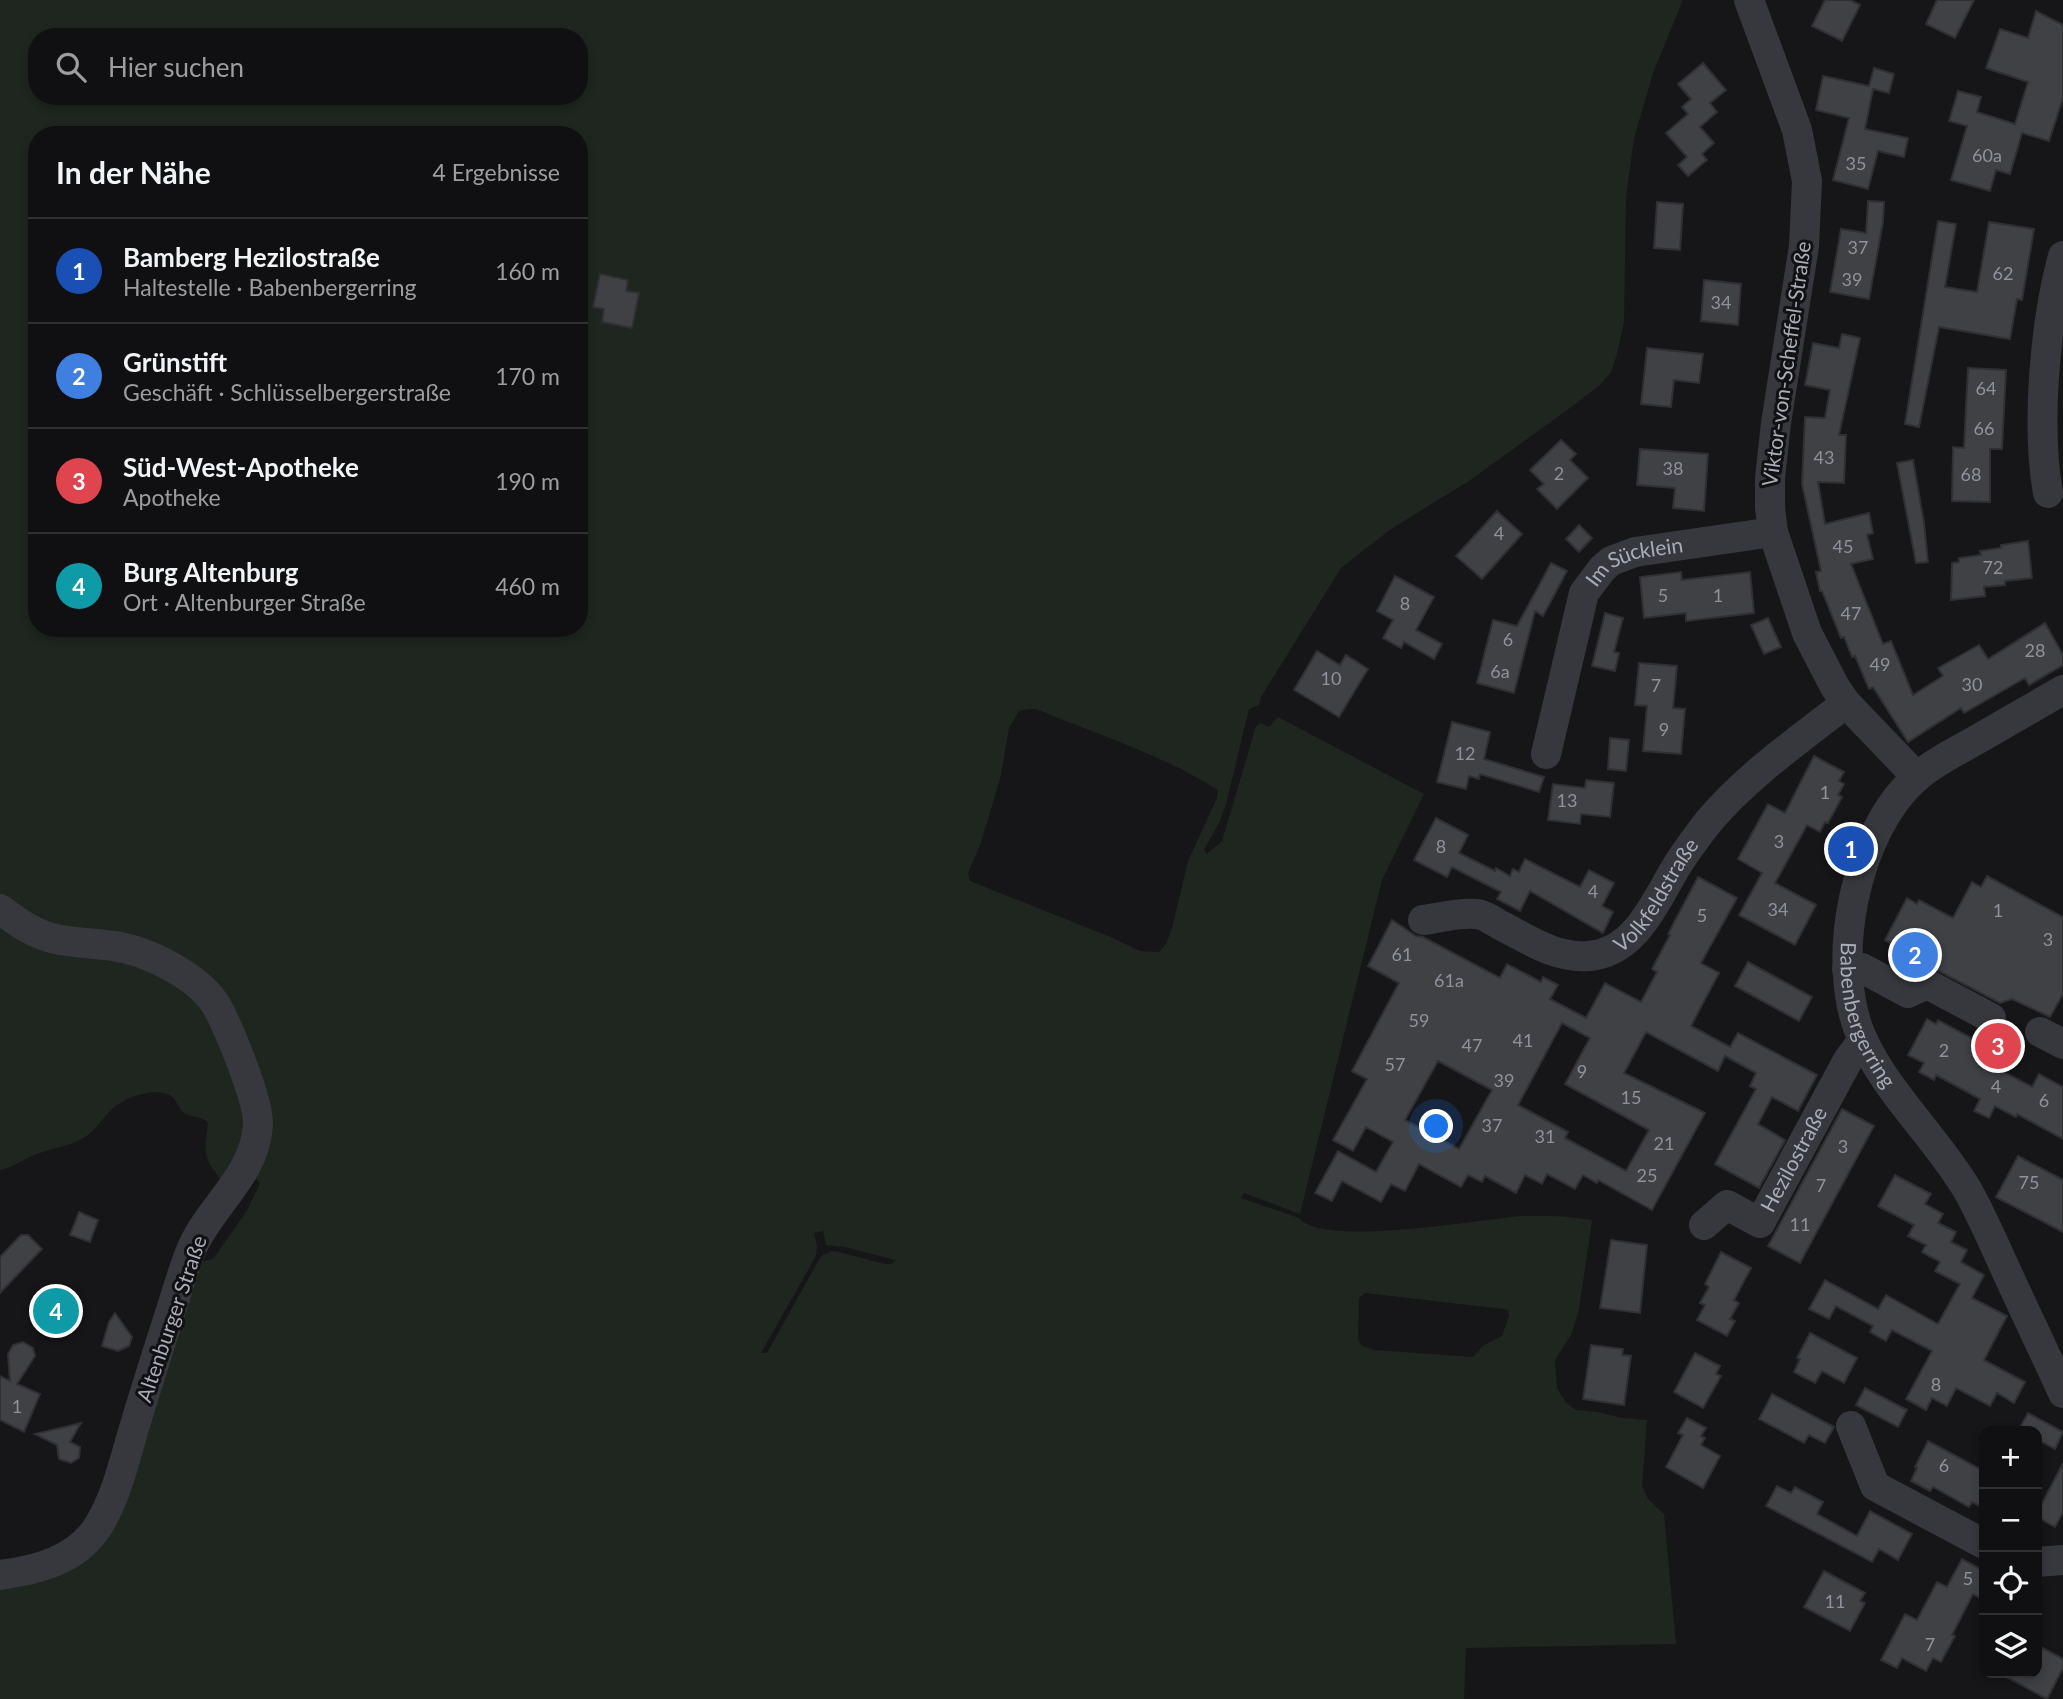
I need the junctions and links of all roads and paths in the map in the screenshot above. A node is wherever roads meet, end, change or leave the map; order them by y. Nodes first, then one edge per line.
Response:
1 (1749, 0) edge
2 (2063, 256) edge
3 (2048, 493) dead end
4 (1773, 532) junction
5 (2063, 690) edge
6 (1846, 703) junction
7 (1546, 754) dead end
8 (1917, 777) junction
9 (0, 909) edge
10 (1423, 920) dead end
11 (1847, 969) junction
12 (1991, 1018) dead end
13 (1863, 1041) junction
14 (1704, 1225) dead end
15 (2063, 1393) edge
16 (1851, 1426) dead end
17 (1979, 1541) edge
18 (2063, 1560) edge
19 (2042, 1562) edge
20 (0, 1575) edge

1 - 4 street, Viktor-von-Scheffel-Straße
2 - 3 street
4 - 6 street, Viktor-von-Scheffel-Straße
4 - 7 street, Im Sücklein
5 - 8 street, Babenbergerring
6 - 8 street, Viktor-von-Scheffel-Straße
6 - 10 street, Volkfeldstraße
8 - 11 street, Babenbergerring
9 - 20 street, Altenburger Straße
11 - 12 street
11 - 13 street, Babenbergerring
13 - 14 street, Hezilostraße
13 - 15 street, Babenbergerring
16 - 17 street
18 - 19 street

